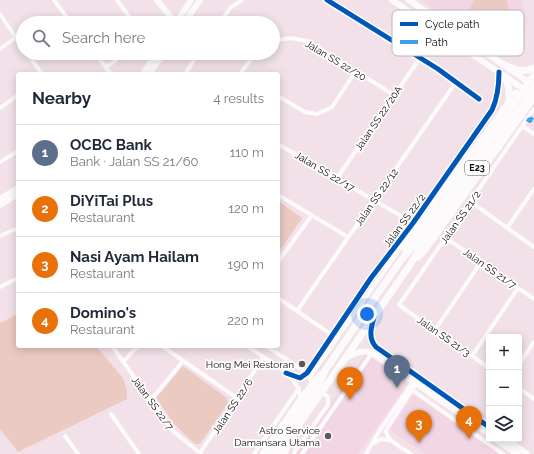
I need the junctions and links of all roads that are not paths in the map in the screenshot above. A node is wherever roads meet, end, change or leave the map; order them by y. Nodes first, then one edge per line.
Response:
1 (54, 0) edge
2 (117, 0) edge
3 (157, 0) edge
4 (200, 0) edge
5 (242, 0) edge
6 (327, 0) edge
7 (392, 0) edge
8 (409, 0) edge
9 (189, 1) edge
10 (407, 10) edge
11 (424, 10) edge
12 (184, 12) junction
13 (0, 14) edge
14 (168, 14) joint
15 (66, 16) edge
16 (129, 16) edge
17 (181, 16) edge
18 (189, 16) edge
19 (225, 16) edge
20 (15, 38) joint
21 (280, 40) edge
22 (392, 41) edge
23 (0, 49) edge
24 (417, 56) edge
25 (475, 56) edge
26 (491, 56) edge
27 (420, 58) junction
28 (32, 60) edge
29 (100, 60) edge
30 (115, 60) edge
31 (152, 60) edge
32 (159, 60) edge
33 (194, 60) edge
34 (251, 60) edge
35 (503, 64) junction
36 (106, 67) junction
37 (534, 68) edge
38 (356, 71) junction
39 (41, 72) edge
40 (110, 72) edge
41 (144, 72) edge
42 (150, 72) edge
43 (186, 72) edge
44 (242, 72) edge
45 (502, 74) junction
46 (534, 75) edge
47 (525, 80) junction
48 (456, 82) junction
49 (521, 87) junction
50 (534, 87) edge
51 (394, 95) junction
52 (16, 96) edge
53 (534, 96) edge
54 (280, 97) edge
55 (479, 99) dead end
56 (509, 102) junction
57 (0, 108) edge
58 (534, 109) edge
59 (494, 123) junction
60 (522, 126) junction
61 (509, 133) junction
62 (534, 134) edge
63 (280, 145) edge
64 (16, 152) edge
65 (0, 162) edge
66 (337, 178) junction
67 (16, 189) edge
68 (534, 189) edge
69 (16, 195) edge
70 (280, 196) edge
71 (0, 199) edge
72 (374, 200) junction
73 (471, 202) junction
74 (434, 204) junction
75 (0, 205) edge
76 (312, 215) junction
77 (414, 224) junction
78 (507, 228) junction
79 (16, 229) edge
80 (0, 236) edge
81 (348, 237) junction
82 (446, 238) junction
83 (417, 246) junction
84 (534, 247) edge
85 (280, 259) edge
86 (402, 259) junction
87 (481, 262) junction
88 (410, 265) junction
89 (16, 279) edge
90 (0, 287) edge
91 (518, 288) junction
92 (280, 299) edge
93 (534, 299) edge
94 (399, 305) joint
95 (297, 311) junction
96 (374, 317) junction
97 (435, 330) junction
98 (332, 335) junction
99 (534, 344) edge
100 (113, 348) edge
101 (136, 348) edge
102 (165, 348) edge
103 (250, 348) edge
104 (269, 348) edge
105 (372, 353) junction
106 (472, 356) junction
107 (264, 358) junction
108 (346, 358) junction
109 (522, 360) edge
110 (183, 361) junction
111 (123, 362) junction
112 (486, 366) edge
113 (326, 369) junction
114 (286, 373) junction
115 (307, 373) junction
116 (415, 383) junction
117 (298, 388) junction
118 (412, 390) junction
119 (522, 390) edge
120 (237, 398) junction
121 (534, 398) edge
122 (151, 400) junction
123 (299, 402) junction
124 (111, 414) dead end
125 (486, 425) edge
126 (486, 432) edge
127 (65, 436) dead end
128 (291, 436) junction
129 (392, 441) junction
130 (499, 442) edge
131 (510, 442) edge
132 (373, 443) junction
133 (78, 454) edge
134 (138, 454) edge
135 (200, 454) edge
136 (254, 454) edge
137 (262, 454) edge
138 (269, 454) edge
139 (276, 454) edge
140 (284, 454) edge
141 (294, 454) edge
142 (302, 454) edge
143 (366, 454) edge
144 (411, 454) edge
145 (503, 454) edge
146 (516, 454) edge
147 (527, 454) edge

1 - 15 street
2 - 16 street
3 - 14 street
4 - 18 street
5 - 19 street
6 - 22 street
7 - 10 street
8 - 11 street
9 - 12 street
12 - 14 street
12 - 17 street
13 - 20 street
20 - 23 street
21 - 38 street, Jalan SS 22/20
24 - 27 street
25 - 45 street
26 - 35 street
27 - 48 street
27 - 51 street, Jalan SS 22/20A
28 - 39 street
29 - 36 street
30 - 36 street
31 - 41 street
32 - 42 street
33 - 43 street
34 - 44 street
35 - 37 highway
35 - 47 street
36 - 40 street
37 - 47 highway
38 - 51 street, Jalan SS 22/20
38 - 54 street
45 - 49 street
45 - 56 highway
45 - 77 street, Jalan SS 22/2
46 - 83 highway, E23
47 - 49 highway
47 - 50 street
48 - 55 street
48 - 72 street, Jalan SS 22/12
49 - 53 street
49 - 56 highway
50 - 83 highway, E23
51 - 66 street, Jalan SS 22/20A
52 - 57 street
53 - 61 highway
56 - 59 highway
58 - 60 street, Jalan SS 21/2
59 - 61 highway
59 - 74 highway
60 - 62 street
60 - 73 street, Jalan SS 21/2
61 - 88 highway
63 - 66 street, Jalan SS 22/17
64 - 65 street
66 - 72 street, Jalan SS 22/17
67 - 71 street
68 - 78 street
69 - 75 street
70 - 76 street
72 - 77 street, Jalan SS 22/17
72 - 81 street, Jalan SS 22/12
73 - 78 street
73 - 82 street, Jalan SS 21/2
74 - 86 highway
74 - 141 street
76 - 81 street
76 - 85 street
77 - 98 street, Jalan SS 22/2
78 - 84 street
79 - 80 street
81 - 95 street, Jalan SS 22/12
82 - 87 street, Jalan SS 21/7
82 - 94 street, Jalan SS 21/2
83 - 86 highway, E23
83 - 88 highway, E23
86 - 113 highway, E23
87 - 91 street, Jalan SS 21/7
87 - 97 street
88 - 96 highway, E23
89 - 90 street
91 - 93 street, Jalan SS 21/7
91 - 106 street
92 - 95 street
94 - 97 street, Jalan SS 21/3
95 - 98 street
96 - 108 highway, E23
96 - 125 street
97 - 106 street, Jalan SS 21/3
98 - 115 street, Jalan SS 22/2
99 - 109 street
100 - 111 street, Jalan SS 22/7
101 - 111 street
102 - 110 street
103 - 107 street
104 - 115 street
105 - 108 street
105 - 116 street
105 - 142 street
106 - 112 street, Jalan SS 21/3
107 - 114 street
107 - 120 street, Jalan SS 22/6
108 - 128 highway, E23
110 - 120 street
110 - 122 street
111 - 122 street, Jalan SS 22/7
113 - 123 highway
113 - 138 highway, E23
114 - 115 street
114 - 117 street
116 - 118 street
116 - 126 street
116 - 132 street
117 - 123 street
117 - 136 street
118 - 129 street
118 - 145 street
119 - 121 street
120 - 135 street, Jalan SS 22/6
122 - 135 street, Jalan SS 22/7
123 - 137 highway
124 - 134 street
127 - 133 street
128 - 139 highway, E23
128 - 140 highway
129 - 132 street
129 - 144 street
130 - 146 street
131 - 147 street
132 - 143 street

